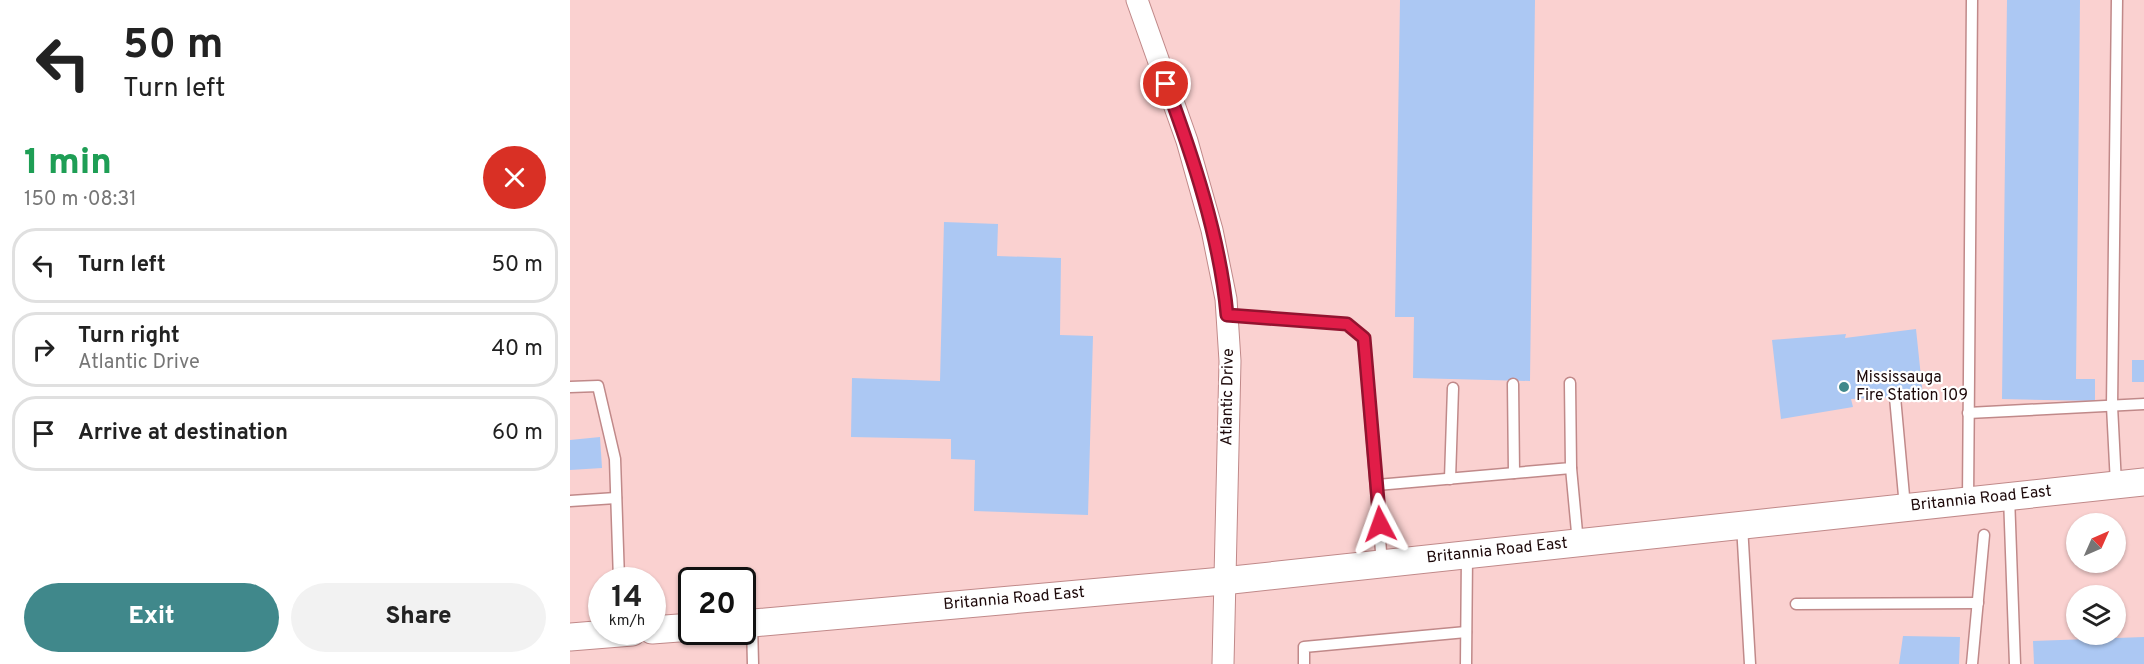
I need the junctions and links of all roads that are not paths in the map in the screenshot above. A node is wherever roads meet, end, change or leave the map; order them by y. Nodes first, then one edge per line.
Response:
1 (1137, 0) edge
2 (1971, 0) edge
3 (2117, 0) edge
4 (1227, 315) junction
5 (1570, 383) dead end
6 (1513, 384) dead end
7 (570, 387) edge
8 (1453, 388) dead end
9 (1895, 397) dead end
10 (2144, 404) edge
11 (2112, 406) junction
12 (1968, 413) junction
13 (1571, 468) junction
14 (1514, 473) junction
15 (1450, 479) junction
16 (2144, 482) edge
17 (1377, 485) junction
18 (2116, 485) junction
19 (2009, 496) junction
20 (616, 498) junction
21 (570, 501) edge
22 (1968, 501) junction
23 (1905, 507) junction
24 (1742, 525) junction
25 (1984, 535) dead end
26 (1578, 543) junction
27 (1467, 555) junction
28 (1382, 564) junction
29 (619, 567) edge
30 (1223, 581) junction
31 (1978, 603) junction
32 (1796, 604) dead end
33 (756, 622) edge
34 (1466, 632) junction
35 (588, 635) edge
36 (570, 637) edge
37 (750, 645) edge
38 (753, 664) edge
39 (1223, 664) edge
40 (1304, 664) edge
41 (1466, 664) edge
42 (1750, 664) edge
43 (1972, 664) edge
44 (2015, 664) edge

1 - 4 street, Atlantic Drive
2 - 12 lane
3 - 11 lane
4 - 17 lane
4 - 30 street, Atlantic Drive
5 - 13 lane
6 - 14 lane
7 - 20 lane
8 - 15 lane
9 - 23 lane
10 - 11 lane
11 - 12 lane
11 - 18 lane
12 - 22 lane
13 - 14 lane
13 - 26 lane
14 - 15 lane
15 - 17 lane
16 - 18 street, Britannia Road East
17 - 28 lane
18 - 19 street, Britannia Road East
19 - 22 street, Britannia Road East
19 - 44 lane
20 - 21 lane
20 - 29 lane
22 - 23 street, Britannia Road East
23 - 24 street, Britannia Road East
24 - 26 street, Britannia Road East
24 - 42 lane
25 - 31 lane
26 - 27 street, Britannia Road East
27 - 28 street, Britannia Road East
27 - 34 lane
28 - 30 street, Britannia Road East
30 - 33 street, Britannia Road East
30 - 39 street, Atlantic Drive
31 - 32 lane
31 - 43 lane
34 - 40 lane
34 - 41 lane
35 - 36 street
37 - 38 lane

